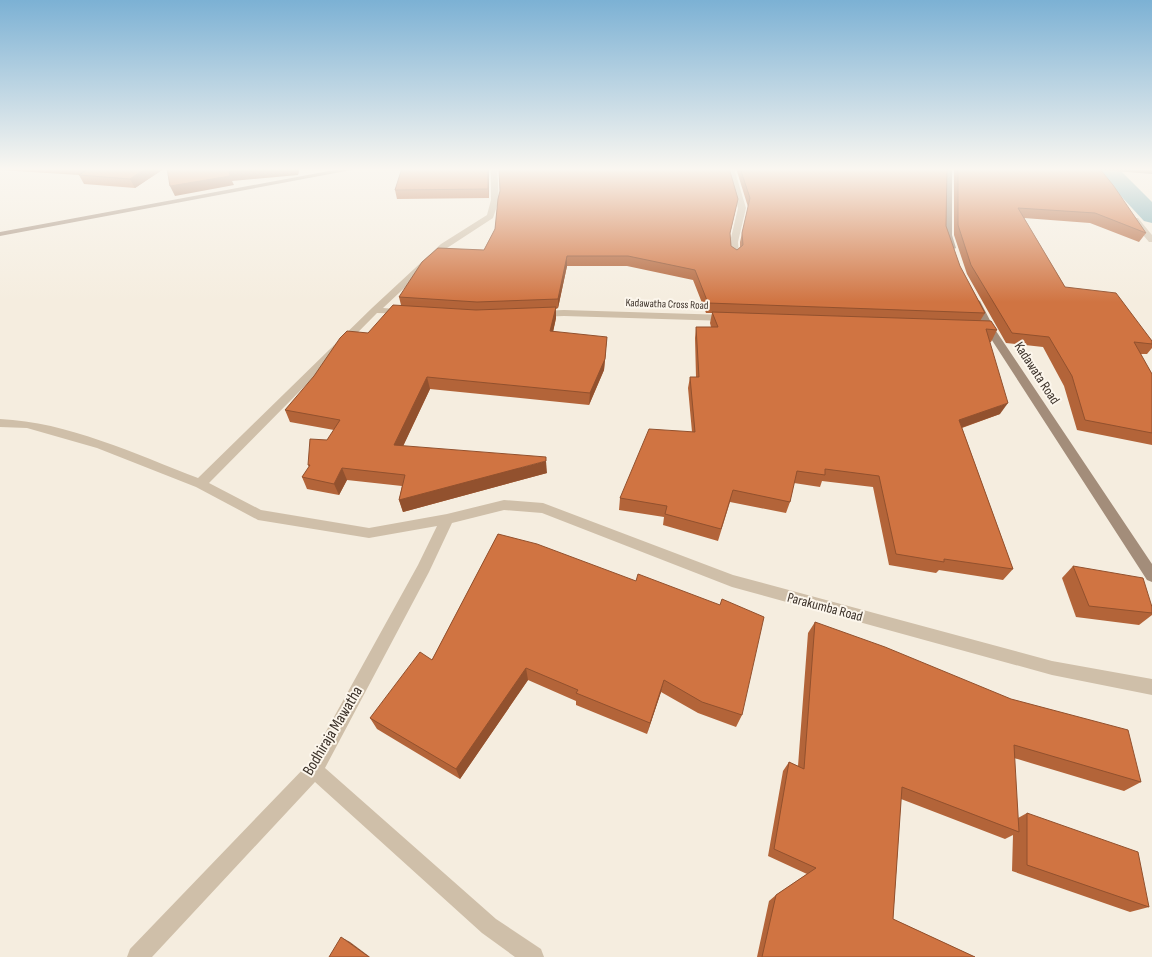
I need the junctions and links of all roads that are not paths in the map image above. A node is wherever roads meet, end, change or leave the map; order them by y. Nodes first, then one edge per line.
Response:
1 (116, 213) edge
2 (491, 213) edge
3 (741, 213) edge
4 (949, 213) edge
5 (1129, 213) edge
6 (0, 234) edge
7 (1152, 240) edge
8 (735, 256) edge
9 (956, 259) edge
10 (970, 292) edge
11 (375, 310) junction
12 (412, 313) edge
13 (526, 315) edge
14 (742, 319) edge
15 (0, 423) edge
16 (200, 484) junction
17 (447, 519) junction
18 (1152, 576) edge
19 (1152, 688) edge
20 (314, 770) junction
21 (138, 957) edge
22 (533, 957) edge

1 - 6 street
2 - 11 street
3 - 8 street
4 - 9 street
5 - 7 street
10 - 18 street, Kadawata Road
11 - 12 street
11 - 16 street
13 - 14 street, Kadawatha Cross Road
15 - 16 street
16 - 17 street
17 - 19 street, Parakumba Road
17 - 20 street, Bodhiraja Mawatha
20 - 21 street, Bodhiraja Mawatha
20 - 22 street

